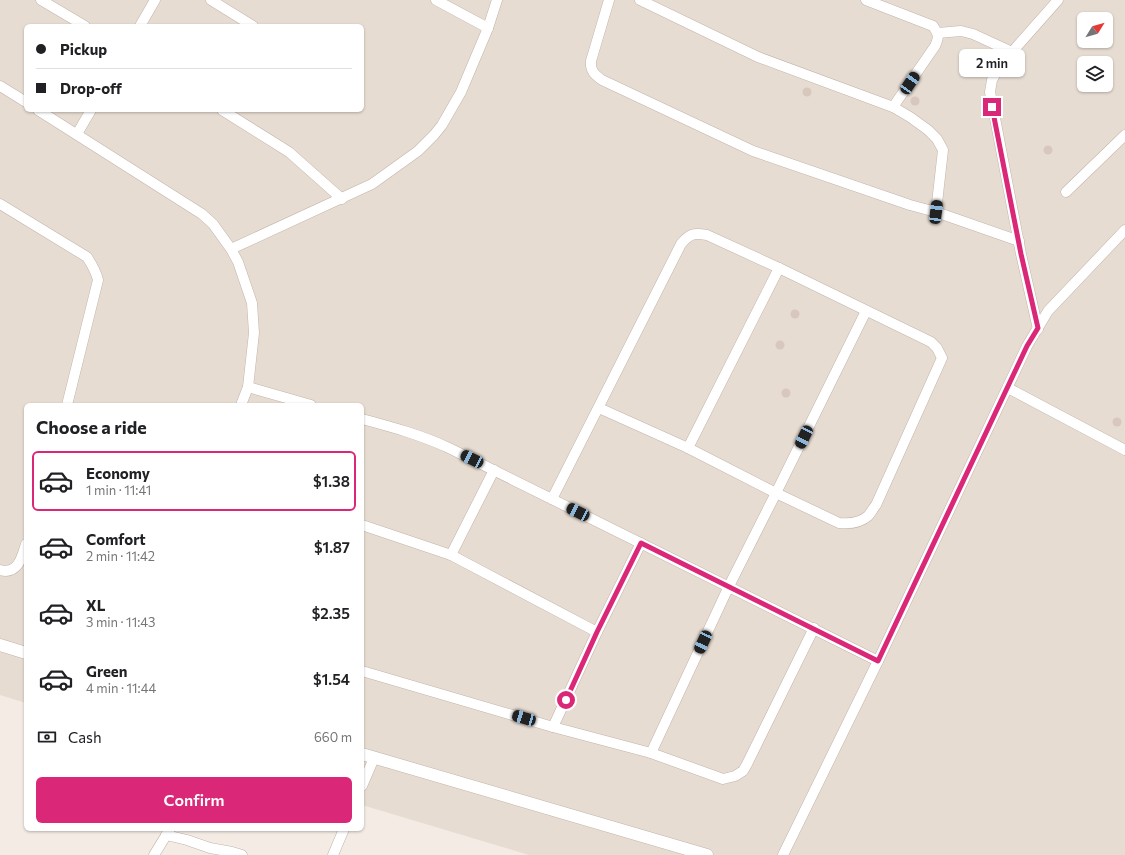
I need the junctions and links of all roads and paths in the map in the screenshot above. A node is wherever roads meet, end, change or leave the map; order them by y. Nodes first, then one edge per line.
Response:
1 (41, 0) edge
2 (155, 0) edge
3 (211, 0) edge
4 (436, 0) edge
5 (497, 0) edge
6 (609, 0) edge
7 (640, 0) edge
8 (866, 0) edge
9 (1058, 0) edge
10 (82, 24) edge
11 (141, 24) edge
12 (250, 24) edge
13 (488, 28) junction
14 (938, 33) junction
15 (1012, 52) junction
16 (2, 91) edge
17 (24, 101) edge
18 (893, 108) junction
19 (41, 112) edge
20 (90, 112) edge
21 (225, 112) edge
22 (77, 134) junction
23 (1125, 135) edge
24 (1066, 192) dead end
25 (342, 199) junction
26 (0, 204) edge
27 (936, 212) junction
28 (1125, 230) edge
29 (1018, 241) junction
30 (231, 249) junction
31 (779, 268) junction
32 (866, 310) junction
33 (1038, 328) junction
34 (248, 387) junction
35 (1008, 388) junction
36 (67, 403) edge
37 (242, 403) edge
38 (304, 403) edge
39 (599, 408) junction
40 (364, 420) edge
41 (688, 448) junction
42 (1125, 450) edge
43 (494, 470) junction
44 (776, 493) junction
45 (552, 499) junction
46 (364, 526) edge
47 (641, 543) junction
48 (24, 551) edge
49 (450, 556) junction
50 (0, 570) edge
51 (729, 586) junction
52 (814, 628) junction
53 (597, 632) junction
54 (0, 645) edge
55 (24, 652) edge
56 (878, 661) junction
57 (364, 672) edge
58 (553, 727) junction
59 (651, 753) junction
60 (364, 755) edge
61 (374, 758) junction
62 (364, 781) edge
63 (343, 831) edge
64 (168, 832) edge
65 (154, 855) edge
66 (242, 855) edge
67 (333, 855) edge
68 (707, 855) edge
69 (782, 855) edge

1 - 10 street
2 - 11 street
3 - 12 street
4 - 13 street
5 - 13 street
6 - 27 street
7 - 18 street
8 - 14 street
9 - 15 street
13 - 25 street
14 - 15 street
14 - 18 street
15 - 29 street
16 - 17 street
18 - 27 street
19 - 22 street
20 - 22 street
21 - 25 street
22 - 30 street
23 - 24 street
25 - 30 street
26 - 36 street
27 - 29 street
28 - 33 street
29 - 33 street
30 - 34 street
31 - 32 street
31 - 39 street
31 - 41 street
32 - 44 street
32 - 44 street
33 - 35 street
34 - 37 street
34 - 38 street
35 - 42 street
35 - 56 street
39 - 41 street
39 - 45 street
40 - 43 street
41 - 44 street
43 - 45 street
43 - 49 street
44 - 51 street
45 - 47 street
46 - 49 street
47 - 51 street
47 - 53 street
48 - 50 street
49 - 53 street
51 - 52 street
51 - 59 street
52 - 56 street
52 - 59 street
53 - 58 street
54 - 55 street
56 - 69 street
57 - 58 street
58 - 59 street
60 - 61 street
61 - 62 street
61 - 68 street
63 - 67 street
64 - 65 street
64 - 66 street

